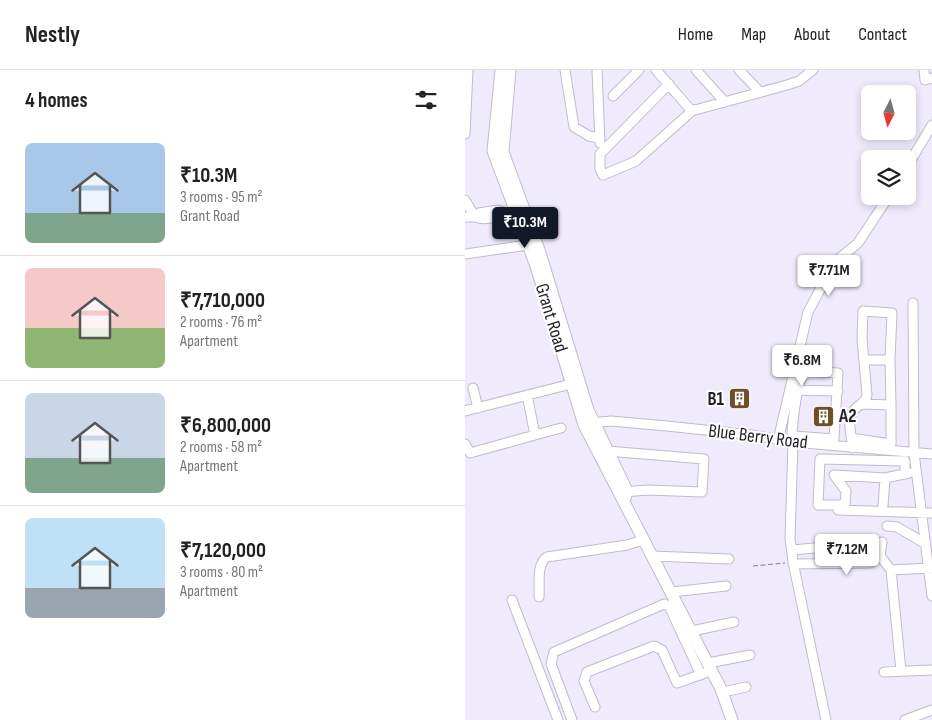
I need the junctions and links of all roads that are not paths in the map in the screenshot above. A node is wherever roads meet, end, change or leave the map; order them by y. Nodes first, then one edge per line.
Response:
1 (469, 70) edge
2 (501, 70) edge
3 (510, 70) edge
4 (565, 70) edge
5 (597, 70) edge
6 (639, 70) edge
7 (656, 70) edge
8 (696, 70) edge
9 (739, 70) edge
10 (813, 70) edge
11 (924, 70) edge
12 (932, 78) edge
13 (669, 84) junction
14 (760, 92) junction
15 (613, 96) dead end
16 (724, 100) junction
17 (693, 110) junction
18 (932, 126) edge
19 (465, 134) edge
20 (599, 138) junction
21 (916, 152) edge
22 (600, 154) junction
23 (465, 200) edge
24 (883, 205) edge
25 (515, 209) junction
26 (465, 216) edge
27 (475, 217) junction
28 (528, 245) junction
29 (465, 254) edge
30 (913, 303) dead end
31 (864, 360) junction
32 (890, 360) junction
33 (571, 384) junction
34 (473, 388) dead end
35 (794, 390) junction
36 (838, 391) junction
37 (527, 395) junction
38 (861, 404) junction
39 (891, 405) junction
40 (478, 408) junction
41 (465, 412) edge
42 (589, 423) junction
43 (561, 428) dead end
44 (535, 435) junction
45 (851, 438) junction
46 (778, 440) junction
47 (793, 442) junction
48 (465, 444) edge
49 (851, 448) junction
50 (607, 451) junction
51 (914, 453) junction
52 (932, 454) edge
53 (916, 470) junction
54 (905, 474) junction
55 (885, 478) junction
56 (624, 495) junction
57 (883, 506) dead end
58 (818, 510) dead end
59 (922, 512) junction
60 (932, 513) edge
61 (887, 526) dead end
62 (927, 538) edge
63 (643, 540) junction
64 (882, 542) dead end
65 (791, 550) junction
66 (652, 556) junction
67 (729, 558) dead end
68 (793, 563) junction
69 (930, 568) edge
70 (891, 570) junction
71 (726, 586) dead end
72 (672, 592) junction
73 (932, 596) edge
74 (539, 597) dead end
75 (512, 600) dead end
76 (734, 622) dead end
77 (692, 632) junction
78 (750, 655) dead end
79 (710, 667) junction
80 (932, 670) edge
81 (901, 671) junction
82 (884, 672) dead end
83 (701, 675) junction
84 (746, 686) dead end
85 (723, 692) junction
86 (595, 707) dead end
87 (932, 710) edge
88 (558, 720) edge
89 (572, 720) edge
90 (730, 720) edge
91 (826, 720) edge
92 (905, 720) edge

1 - 19 street
2 - 25 main road, Grant Road
3 - 42 main road, Grant Road
4 - 20 street
5 - 20 street
6 - 15 street
7 - 13 street
8 - 16 street
9 - 14 street
10 - 14 street
11 - 12 street
13 - 17 street
13 - 22 street
14 - 16 street
16 - 17 street
17 - 22 street
18 - 21 street
20 - 22 street
23 - 27 street
24 - 35 street
25 - 27 street
25 - 28 main road, Grant Road
26 - 27 street
28 - 29 street
28 - 33 main road, Grant Road
30 - 51 street
31 - 32 street
31 - 32 street
31 - 38 street
32 - 39 street
33 - 37 street
33 - 42 main road, Grant Road
34 - 40 street
35 - 36 street
35 - 36 street
35 - 36 street
35 - 46 street
37 - 40 street
37 - 44 street
38 - 39 street
38 - 45 street
39 - 45 street
40 - 41 street
42 - 46 street, Blue Berry Road
42 - 50 main road, Grant Road
42 - 56 main road, Grant Road
43 - 44 street
44 - 48 street
45 - 49 street
46 - 47 street, Blue Berry Road
47 - 49 street, Blue Berry Road
47 - 65 street
49 - 51 street, Blue Berry Road
50 - 56 main road, Grant Road
50 - 56 street
51 - 52 street, Blue Berry Road
51 - 53 street
53 - 54 street
53 - 59 street
54 - 55 street
54 - 55 street
55 - 57 street
56 - 63 main road, Grant Road
58 - 59 street
59 - 60 street
59 - 62 street
61 - 62 street
62 - 69 street
63 - 66 main road, Grant Road
63 - 74 street
64 - 70 street
65 - 68 street
65 - 68 street
66 - 67 street
66 - 72 main road, Grant Road
68 - 91 street
69 - 70 street
69 - 73 street
70 - 81 street
71 - 72 street
72 - 77 main road, Grant Road
75 - 88 street
76 - 77 street
77 - 79 main road, Grant Road
78 - 79 street
79 - 83 street
79 - 85 main road, Grant Road
80 - 81 street
81 - 82 street
83 - 86 street
83 - 89 street
84 - 85 street
85 - 90 main road, Grant Road
87 - 92 street

